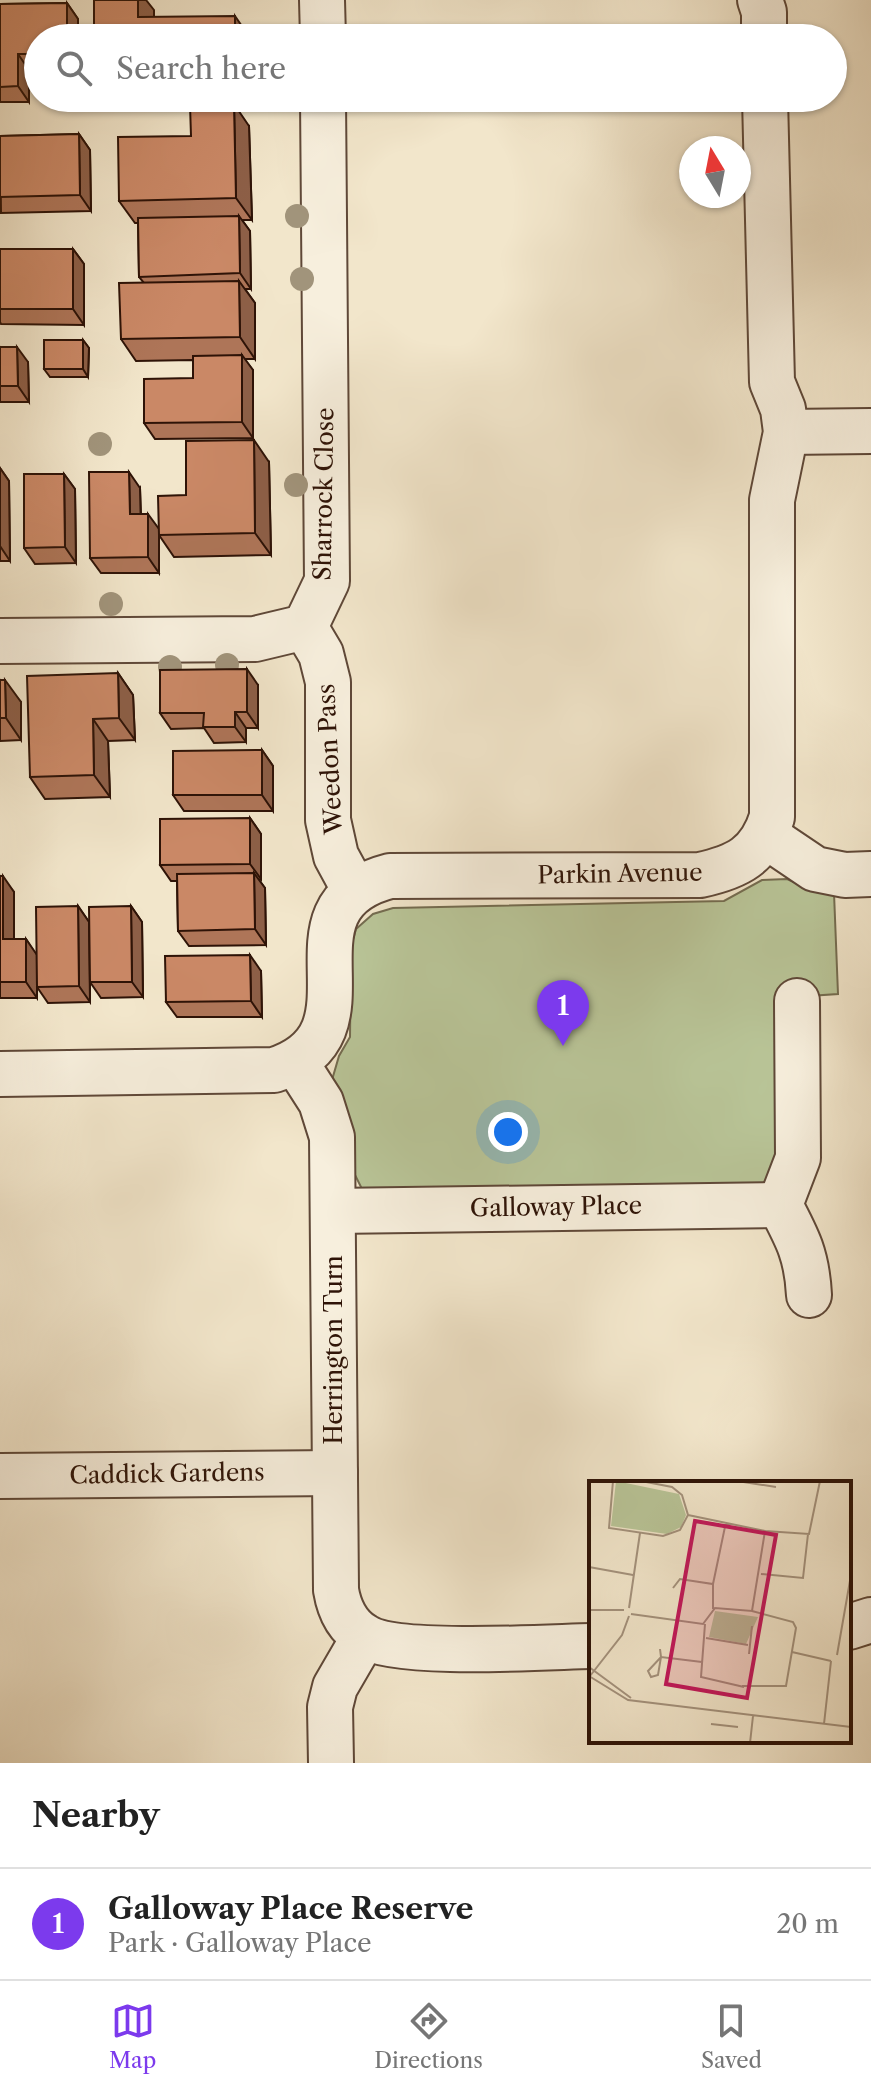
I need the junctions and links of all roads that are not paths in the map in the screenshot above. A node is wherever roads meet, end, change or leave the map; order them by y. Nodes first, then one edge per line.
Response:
1 (322, 0) edge
2 (760, 0) edge
3 (323, 24) edge
4 (764, 24) edge
5 (323, 112) edge
6 (765, 112) edge
7 (871, 431) edge
8 (786, 432) junction
9 (305, 627) junction
10 (0, 641) edge
11 (766, 836) junction
12 (871, 874) edge
13 (355, 891) junction
14 (797, 1001) dead end
15 (296, 1063) junction
16 (0, 1074) edge
17 (780, 1205) junction
18 (333, 1211) junction
19 (809, 1295) dead end
20 (335, 1473) junction
21 (0, 1476) edge
22 (871, 1620) edge
23 (851, 1626) edge
24 (364, 1637) junction
25 (589, 1646) edge
26 (331, 1763) edge

1 - 3 street
2 - 4 street
5 - 9 street, Sharrock Close
6 - 8 street
7 - 8 street
8 - 11 street
9 - 10 street
9 - 13 street, Weedon Pass
11 - 12 street
11 - 13 street, Parkin Avenue
13 - 15 street
14 - 17 street
15 - 16 street
15 - 18 street, Herrington Turn
17 - 18 street, Galloway Place
17 - 19 street
18 - 20 street, Herrington Turn
20 - 21 street, Caddick Gardens
20 - 24 street, Herrington Turn
22 - 23 street
24 - 25 street
24 - 26 street

